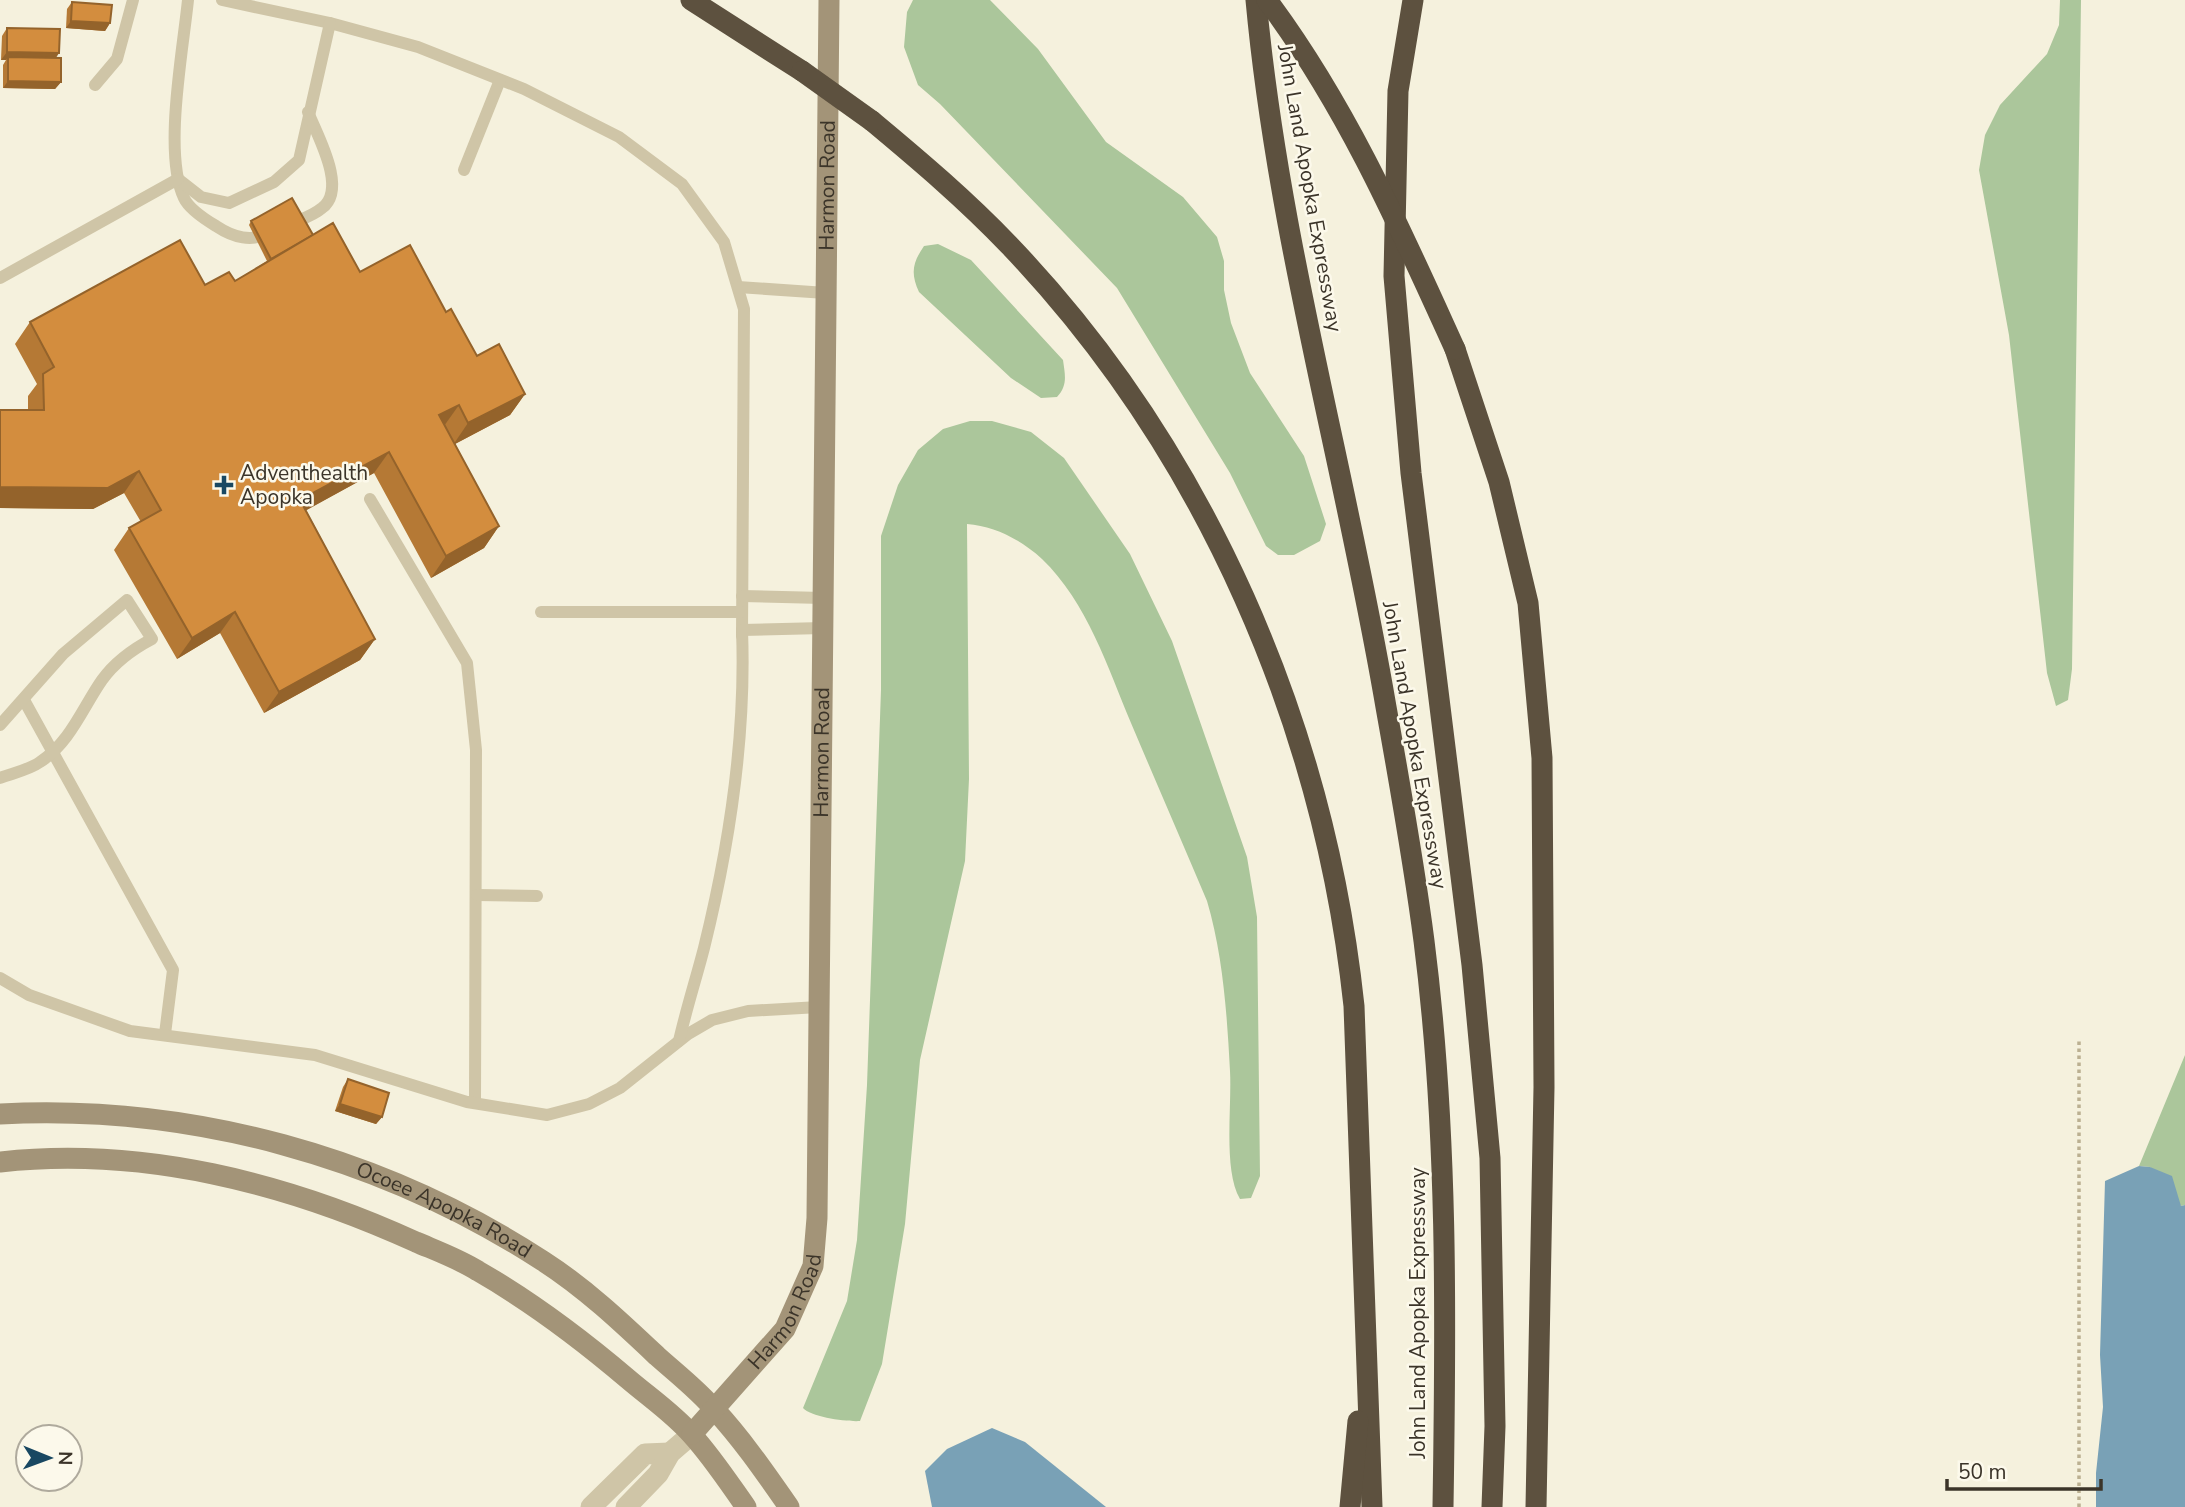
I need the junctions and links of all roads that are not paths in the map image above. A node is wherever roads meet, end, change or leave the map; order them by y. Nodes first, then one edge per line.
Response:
1 (134, 0) edge
2 (188, 0) edge
3 (222, 0) edge
4 (691, 0) edge
5 (829, 0) edge
6 (1256, 0) edge
7 (1267, 0) edge
8 (1413, 0) edge
9 (330, 23) junction
10 (500, 80) junction
11 (95, 85) dead end
12 (308, 112) junction
13 (464, 170) dead end
14 (178, 179) junction
15 (0, 278) edge
16 (738, 287) junction
17 (826, 293) junction
18 (370, 499) dead end
19 (741, 596) junction
20 (823, 598) junction
21 (541, 612) dead end
22 (742, 612) junction
23 (823, 628) junction
24 (742, 633) junction
25 (24, 699) junction
26 (0, 725) edge
27 (53, 751) junction
28 (0, 778) edge
29 (477, 895) junction
30 (537, 896) dead end
31 (0, 978) edge
32 (819, 1007) junction
33 (165, 1034) junction
34 (679, 1041) junction
35 (475, 1103) junction
36 (0, 1114) edge
37 (0, 1162) edge
38 (1366, 1339) junction
39 (715, 1410) junction
40 (692, 1434) junction
41 (670, 1453) junction
42 (591, 1507) edge
43 (626, 1507) edge
44 (746, 1507) edge
45 (789, 1507) edge
46 (1350, 1507) edge
47 (1372, 1507) edge
48 (1443, 1507) edge
49 (1492, 1507) edge
50 (1536, 1507) edge

1 - 11 lane
2 - 14 lane
3 - 9 lane
4 - 38 highway, bridge
5 - 17 main road, Harmon Road
6 - 48 highway, John Land Apopka Expressway
7 - 50 highway, bridge
8 - 49 highway, John Land Apopka Expressway
9 - 10 lane
9 - 12 lane
10 - 13 lane
10 - 16 lane
12 - 14 lane
12 - 14 lane
14 - 15 lane
16 - 17 lane
16 - 19 lane
17 - 20 main road, Harmon Road
18 - 29 lane
19 - 20 lane
19 - 22 lane
20 - 23 main road, Harmon Road
21 - 22 lane
22 - 24 lane
23 - 24 lane
23 - 32 main road, Harmon Road
24 - 34 lane
25 - 26 lane
25 - 27 lane
25 - 27 lane
27 - 28 lane
27 - 33 lane
29 - 30 lane
29 - 35 lane
31 - 33 lane
32 - 34 lane
32 - 39 main road, Harmon Road
33 - 35 lane
34 - 35 lane
36 - 39 main road, Ocoee Apopka Road
37 - 40 main road, Ocoee Apopka Road
38 - 46 highway
38 - 47 highway
39 - 40 main road, Harmon Road
39 - 45 main road, Ocoee Apopka Road
40 - 41 street, Harmon Road
40 - 44 main road, Ocoee Apopka Road
41 - 42 street, Harmon Road
41 - 43 street, Harmon Road

